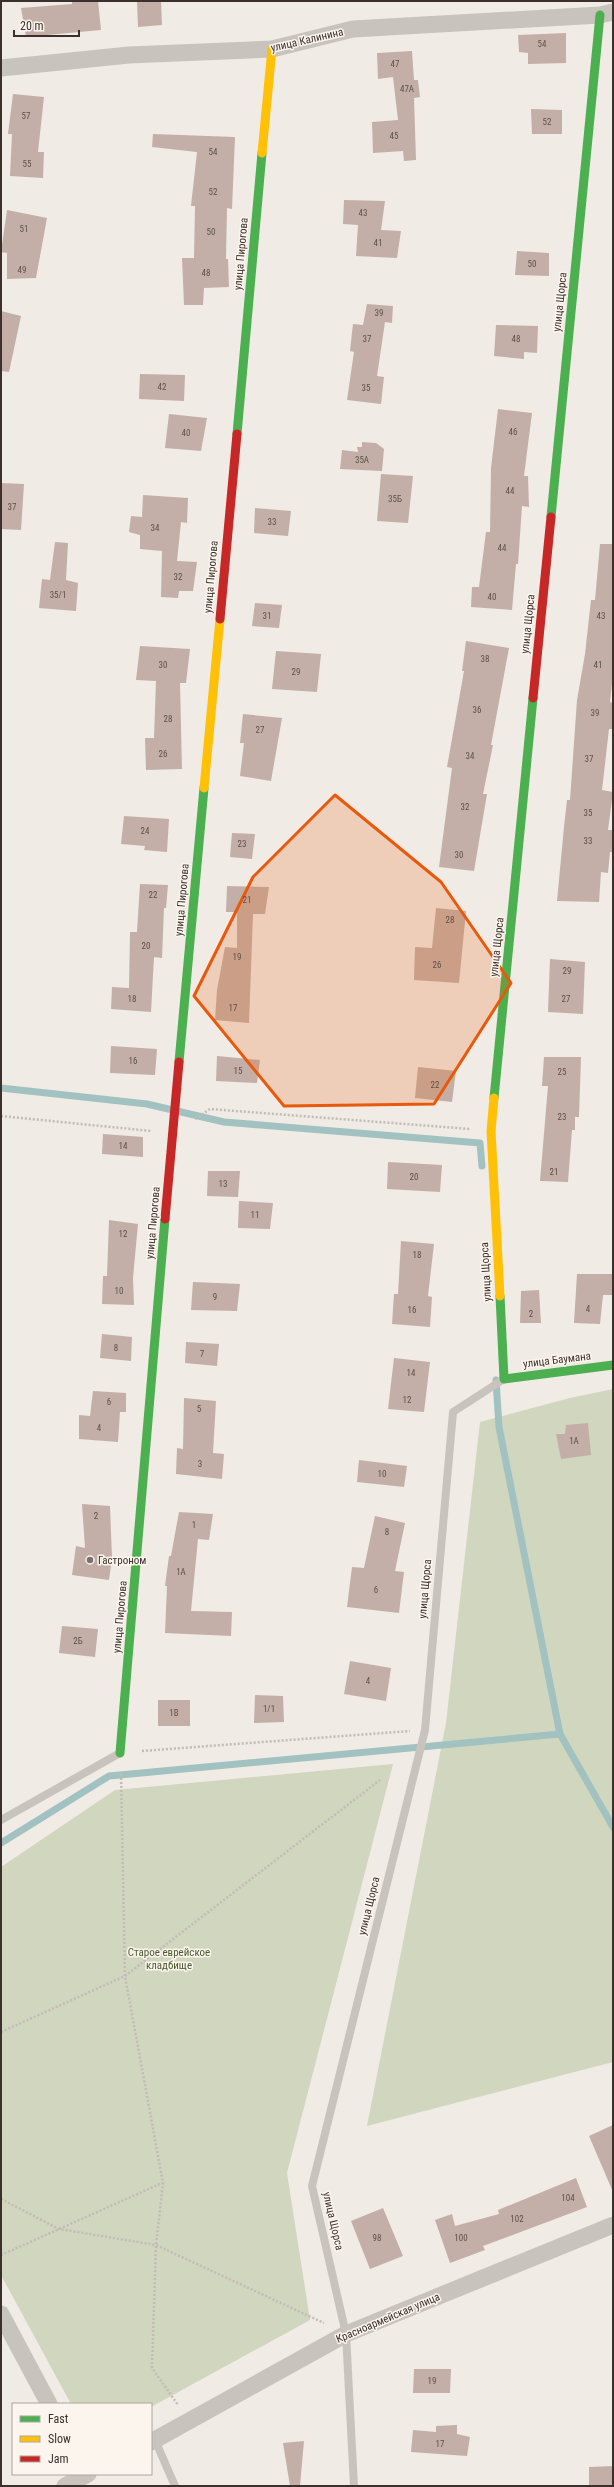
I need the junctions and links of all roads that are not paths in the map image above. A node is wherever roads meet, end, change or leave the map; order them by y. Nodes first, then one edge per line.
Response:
1 (606, 13) edge
2 (272, 50) junction
3 (1, 68) edge
4 (613, 1365) edge
5 (504, 1379) junction
6 (120, 1753) joint
7 (1, 1820) edge
8 (613, 2225) edge
9 (1, 2314) edge
10 (346, 2334) junction
11 (48, 2403) edge
12 (153, 2441) edge
13 (85, 2475) edge
14 (65, 2486) edge
15 (175, 2486) edge
16 (354, 2486) edge

1 - 2 street, улица Калинина
1 - 5 street, улица Щорса
2 - 3 street, улица Калинина
2 - 6 street, улица Пирогова
4 - 5 street, улица Баумана
5 - 10 lane, улица Щорса
6 - 7 lane
8 - 10 street, Красноармейская улица
9 - 11 street
10 - 12 street, Красноармейская улица
10 - 16 lane, улица Щорса
12 - 15 lane
13 - 14 street

